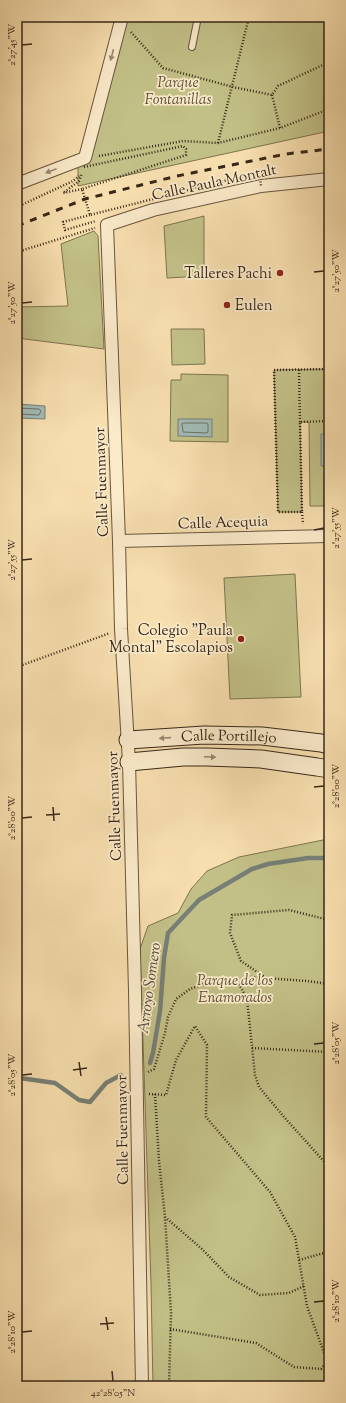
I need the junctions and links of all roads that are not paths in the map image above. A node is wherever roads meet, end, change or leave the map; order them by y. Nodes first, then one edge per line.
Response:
1 (198, 17) edge
2 (122, 19) edge
3 (192, 47) dead end
4 (329, 179) edge
5 (17, 184) edge
6 (105, 222) joint
7 (329, 536) edge
8 (119, 541) junction
9 (128, 740) junction
10 (329, 745) edge
11 (129, 762) junction
12 (329, 770) edge
13 (142, 1386) edge

1 - 3 lane
2 -> 5 street
4 - 6 street, Calle Paula Montalt
6 - 8 street, Calle Fuenmayor
7 - 8 street, Calle Acequia
8 - 9 street, Calle Fuenmayor
10 -> 9 main road, Calle Portillejo
9 - 11 street, Calle Fuenmayor
11 -> 12 main road, Calle Portillejo
11 - 13 street, Calle Fuenmayor

